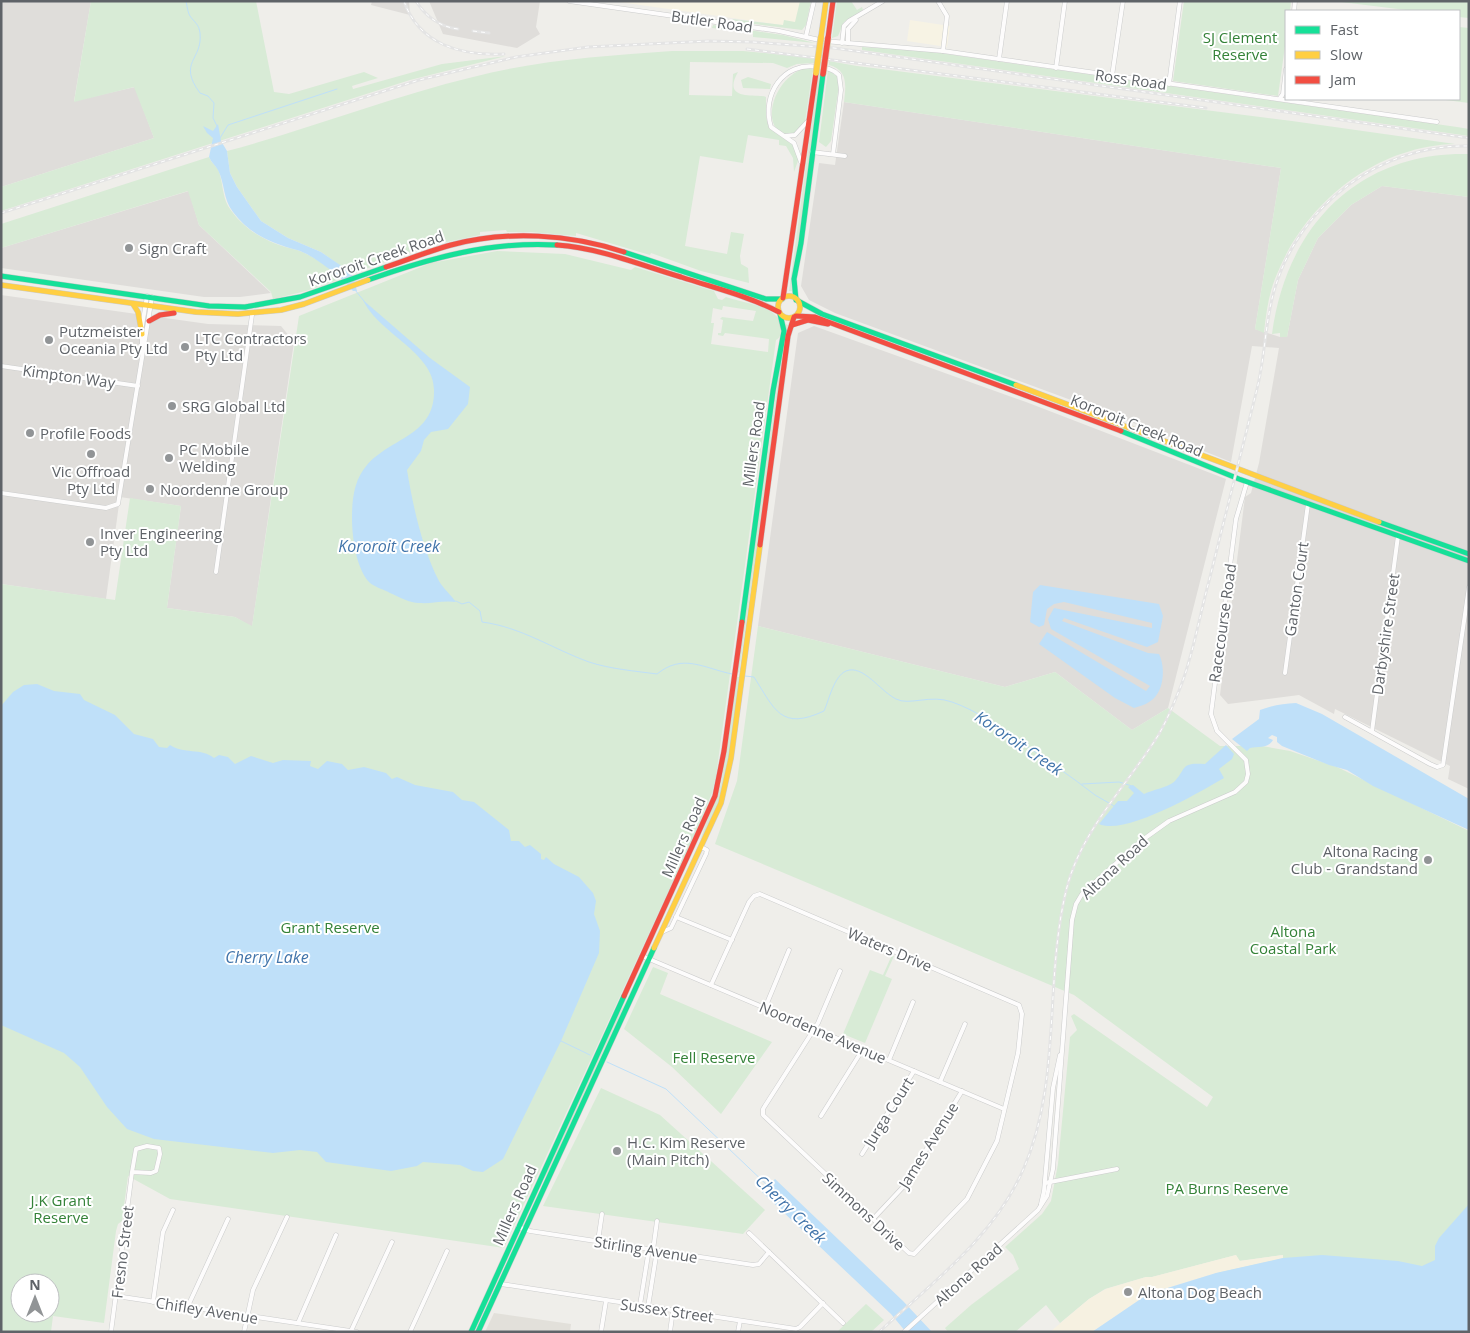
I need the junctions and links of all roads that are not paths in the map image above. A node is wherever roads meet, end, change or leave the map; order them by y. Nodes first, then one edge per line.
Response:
1 (570, 1) edge
2 (814, 1) edge
3 (826, 1) edge
4 (833, 1) edge
5 (884, 1) edge
6 (938, 1) edge
7 (1007, 1) edge
8 (1065, 1) edge
9 (1122, 1) edge
10 (1180, 1) edge
11 (857, 18) junction
12 (806, 36) junction
13 (824, 39) junction
14 (842, 43) junction
15 (848, 43) junction
16 (943, 51) junction
17 (999, 59) junction
18 (1056, 68) junction
19 (1112, 76) junction
20 (1285, 77) edge
21 (1169, 84) junction
22 (1280, 98) junction
23 (1285, 99) edge
24 (1293, 100) edge
25 (810, 119) junction
26 (1436, 122) dead end
27 (783, 136) junction
28 (812, 152) junction
29 (833, 154) junction
30 (845, 156) dead end
31 (802, 170) junction
32 (1, 276) edge
33 (1, 285) edge
34 (333, 290) junction
35 (149, 297) junction
36 (783, 298) junction
37 (797, 301) junction
38 (133, 304) junction
39 (148, 306) junction
40 (191, 313) junction
41 (780, 313) junction
42 (252, 315) junction
43 (795, 316) junction
44 (149, 321) junction
45 (851, 324) junction
46 (792, 325) junction
47 (834, 325) junction
48 (853, 333) junction
49 (142, 334) junction
50 (141, 361) junction
51 (953, 362) junction
52 (1, 366) edge
53 (950, 369) junction
54 (138, 386) junction
55 (1199, 454) junction
56 (1209, 458) junction
57 (1196, 462) junction
58 (1206, 466) junction
59 (1247, 482) junction
60 (1, 493) edge
61 (1309, 497) junction
62 (1308, 504) junction
63 (1343, 509) junction
64 (1341, 516) junction
65 (1400, 529) junction
66 (1398, 536) junction
67 (1469, 554) edge
68 (1469, 561) edge
69 (216, 572) dead end
70 (1469, 587) edge
71 (1285, 673) dead end
72 (1345, 717) dead end
73 (1372, 731) junction
74 (1240, 754) joint
75 (693, 844) junction
76 (701, 847) junction
77 (676, 917) junction
78 (662, 932) junction
79 (732, 940) junction
80 (788, 950) dead end
81 (642, 956) junction
82 (650, 959) junction
83 (840, 971) dead end
84 (711, 985) junction
85 (913, 1002) dead end
86 (765, 1008) junction
87 (964, 1024) dead end
88 (814, 1028) junction
89 (1062, 1041) junction
90 (863, 1049) junction
91 (889, 1060) junction
92 (914, 1071) junction
93 (940, 1082) junction
94 (962, 1091) junction
95 (1004, 1109) junction
96 (821, 1116) dead end
97 (862, 1154) dead end
98 (1117, 1169) dead end
99 (132, 1172) junction
100 (1052, 1182) junction
101 (1045, 1183) junction
102 (173, 1210) dead end
103 (602, 1214) dead end
104 (1032, 1216) junction
105 (287, 1218) dead end
106 (228, 1219) dead end
107 (873, 1219) junction
108 (657, 1221) dead end
109 (518, 1227) junction
110 (526, 1230) junction
111 (749, 1233) dead end
112 (336, 1235) dead end
113 (598, 1241) junction
114 (392, 1242) dead end
115 (653, 1250) junction
116 (447, 1251) dead end
117 (769, 1252) junction
118 (501, 1284) junction
119 (116, 1296) junction
120 (606, 1300) junction
121 (153, 1302) junction
122 (823, 1303) junction
123 (188, 1306) junction
124 (640, 1306) junction
125 (648, 1307) junction
126 (673, 1310) junction
127 (246, 1316) junction
128 (740, 1321) junction
129 (298, 1323) junction
130 (843, 1323) dead end
131 (343, 1331) edge
132 (351, 1331) edge
133 (111, 1332) edge
134 (244, 1332) edge
135 (357, 1332) edge
136 (410, 1332) edge
137 (471, 1332) edge
138 (478, 1332) edge
139 (601, 1332) edge
140 (670, 1332) edge
141 (738, 1332) edge
142 (904, 1332) edge

1 - 12 street, Butler Road
2 - 12 street
3 - 13 main road
4 - 13 main road
5 - 11 street
6 - 16 street
7 - 17 street
8 - 18 street
9 - 19 street
10 - 21 street
11 - 14 street
11 - 15 street
12 - 13 street, Butler Road
13 - 14 street, Ross Road
13 - 25 main road, bridge
13 - 28 main road, bridge
14 - 15 street, Ross Road
15 - 16 street, Ross Road
16 - 17 street, Ross Road
17 - 18 street, Ross Road
18 - 19 street, Ross Road
19 - 21 street, Ross Road
20 - 22 street
21 - 22 street, Ross Road
22 - 23 street, Ross Road
24 - 26 street, Ross Road
25 - 27 street
25 - 31 main road
27 - 29 street
27 - 31 street
28 - 29 street
28 - 37 main road
29 - 30 street
31 - 36 main road
32 - 35 main road, Kororoit Creek Road
33 - 38 main road, Kororoit Creek Road
34 - 35 main road, Kororoit Creek Road
34 - 36 main road, Kororoit Creek Road
34 - 41 main road, Kororoit Creek Road
34 - 42 main road, Kororoit Creek Road
35 - 39 street
36 - 37 main road
36 - 41 main road
37 - 43 main road
37 - 45 main road, Kororoit Creek Road
38 - 39 main road, Kororoit Creek Road
38 - 49 main road
39 - 40 main road, Kororoit Creek Road
39 - 44 street
39 - 49 street
40 - 42 main road, Kororoit Creek Road
40 - 44 main road
41 - 43 main road
41 - 75 main road, Millers Road
42 - 69 street
43 - 46 main road, Millers Road
43 - 47 main road, Kororoit Creek Road
44 - 50 street
45 - 48 main road
45 - 51 main road, Kororoit Creek Road
46 - 47 main road
46 - 76 main road, Millers Road
47 - 48 main road, Kororoit Creek Road
48 - 53 main road, Kororoit Creek Road
49 - 50 street
50 - 54 street
51 - 53 main road
51 - 55 main road, Kororoit Creek Road
52 - 54 street, Kimpton Way
53 - 57 main road, Kororoit Creek Road
54 - 60 street
55 - 56 main road, Kororoit Creek Road
55 - 57 main road
56 - 58 main road
56 - 61 main road, Kororoit Creek Road
57 - 58 main road, Kororoit Creek Road
58 - 59 main road, Kororoit Creek Road
59 - 62 main road, Kororoit Creek Road
59 - 74 street, Racecourse Road
61 - 62 main road
61 - 63 main road, Kororoit Creek Road
62 - 64 main road, Kororoit Creek Road
62 - 71 street, Ganton Court
63 - 64 main road
63 - 65 main road, Kororoit Creek Road
64 - 66 main road, Kororoit Creek Road
65 - 66 main road
65 - 67 main road, Kororoit Creek Road
66 - 68 main road, Kororoit Creek Road
66 - 73 street, Darbyshire Street
70 - 73 street
72 - 73 street
74 - 89 street, Altona Road
75 - 76 main road
75 - 81 main road, Millers Road
76 - 77 street
76 - 78 main road, Millers Road
77 - 78 street
77 - 79 street
78 - 82 main road, Millers Road
79 - 84 street, Waters Drive
79 - 95 street, Waters Drive
80 - 86 street
81 - 82 street, Noordenne Avenue
81 - 109 main road, Millers Road
82 - 84 street, Noordenne Avenue
82 - 110 main road, Millers Road
83 - 88 street, Simmons Drive
84 - 86 street, Noordenne Avenue
85 - 91 street
86 - 88 street, Noordenne Avenue
87 - 93 street
88 - 90 street, Noordenne Avenue
88 - 107 street, Simmons Drive
89 - 100 street, Altona Road
89 - 101 street, Altona Road
90 - 91 street, Noordenne Avenue
90 - 96 street
91 - 92 street, Noordenne Avenue
92 - 93 street, Noordenne Avenue
92 - 97 street, Jurga Court
93 - 94 street, Noordenne Avenue
94 - 95 street, Noordenne Avenue
94 - 107 street, James Avenue
95 - 107 street, Simmons Drive
98 - 100 street
99 - 99 street, Fresno Street
99 - 119 street, Fresno Street
100 - 101 street
100 - 104 street, Altona Road
101 - 104 street, Altona Road
102 - 121 street
103 - 113 street
104 - 142 street, Altona Road
105 - 127 street
106 - 123 street
108 - 115 street
109 - 110 street, Stirling Avenue
109 - 137 main road, Millers Road
110 - 113 street, Stirling Avenue
110 - 118 main road, Millers Road
111 - 117 street
112 - 129 street
113 - 115 street, Stirling Avenue
114 - 132 street
115 - 117 street, Stirling Avenue
115 - 124 street
115 - 125 street
116 - 136 street
117 - 122 street
118 - 120 street, Sussex Street
118 - 138 main road, Millers Road
119 - 121 street, Chifley Avenue
119 - 133 street, Fresno Street
120 - 124 street, Sussex Street
120 - 139 street
121 - 123 street, Chifley Avenue
122 - 128 street, Sussex Street
122 - 130 street
123 - 127 street, Chifley Avenue
124 - 125 street, Sussex Street
125 - 126 street, Sussex Street
126 - 128 street, Sussex Street
126 - 140 street
127 - 129 street, Chifley Avenue
127 - 134 street
128 - 141 street
129 - 131 street, Chifley Avenue
131 - 132 street, Chifley Avenue
132 - 135 street, Chifley Avenue

